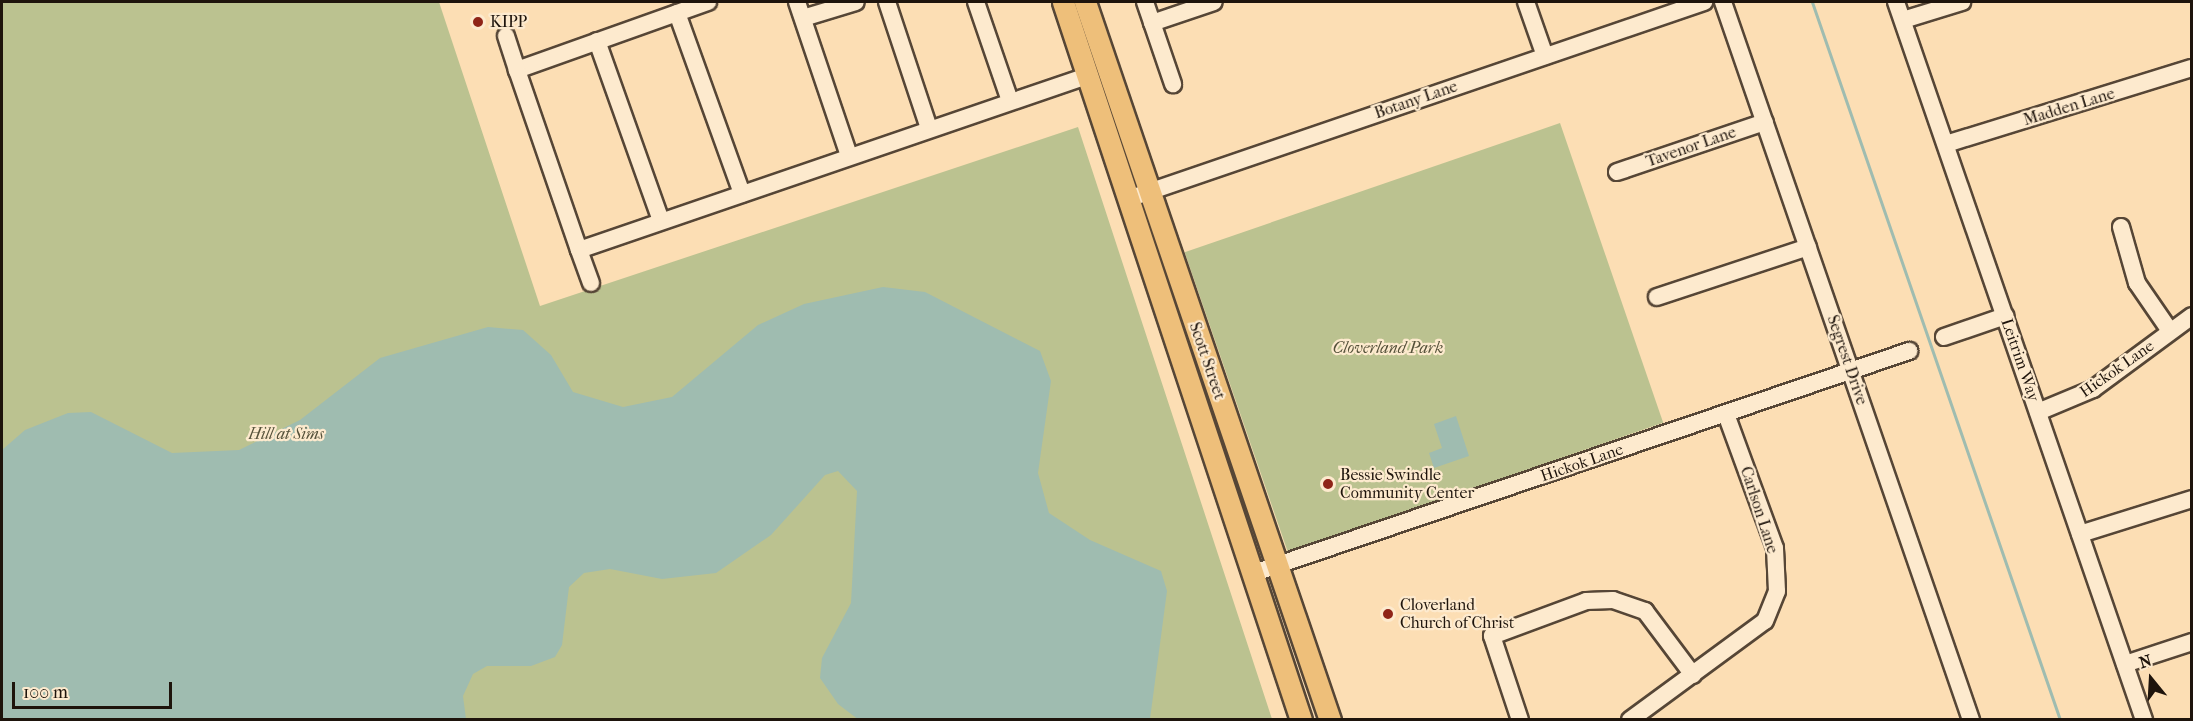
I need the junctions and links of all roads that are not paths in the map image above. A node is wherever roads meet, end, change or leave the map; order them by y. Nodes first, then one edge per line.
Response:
1 (708, 2) edge
2 (797, 2) edge
3 (856, 2) edge
4 (887, 2) edge
5 (976, 2) edge
6 (1063, 2) edge
7 (1085, 2) edge
8 (1145, 2) edge
9 (1214, 2) edge
10 (1526, 2) edge
11 (1704, 2) edge
12 (1723, 2) edge
13 (1896, 2) edge
14 (1962, 2) edge
15 (677, 13) junction
16 (803, 18) junction
17 (1903, 20) junction
18 (1152, 23) junction
19 (506, 36) dead end
20 (597, 41) junction
21 (1545, 56) junction
22 (2192, 68) edge
23 (517, 70) junction
24 (1088, 76) junction
25 (1173, 84) dead end
26 (1010, 101) junction
27 (1765, 122) junction
28 (929, 128) junction
29 (1946, 144) junction
30 (849, 156) junction
31 (1617, 172) dead end
32 (1149, 191) junction
33 (742, 194) junction
34 (1128, 199) junction
35 (661, 221) junction
36 (2121, 227) dead end
37 (1808, 247) junction
38 (579, 250) junction
39 (591, 283) dead end
40 (1657, 297) dead end
41 (2005, 316) junction
42 (2192, 316) edge
43 (2170, 331) junction
44 (1944, 337) dead end
45 (1909, 351) dead end
46 (1850, 370) junction
47 (1213, 377) junction
48 (1191, 385) junction
49 (2038, 412) junction
50 (1726, 414) junction
51 (2192, 499) edge
52 (2080, 534) junction
53 (1276, 566) junction
54 (1254, 573) junction
55 (2192, 642) edge
56 (2125, 664) junction
57 (1693, 675) junction
58 (1301, 720) edge
59 (1330, 720) edge
60 (1520, 720) edge
61 (1630, 720) edge
62 (1971, 720) edge
63 (2144, 720) edge

1 - 15 street
2 - 16 street
3 - 16 street
4 - 28 street
5 - 26 street
6 - 24 main road, Scott Street
7 - 32 main road, Scott Street
8 - 18 street
9 - 18 street
10 - 21 street
11 - 21 street, Botany Lane
12 - 27 street, Segrest Drive
13 - 17 street, Leitrim Way
14 - 17 street
15 - 20 street
15 - 33 street
16 - 30 street
17 - 29 street, Leitrim Way
18 - 25 street
19 - 23 street
20 - 23 street
20 - 35 street
21 - 32 street, Botany Lane
22 - 29 street, Madden Lane
23 - 38 street
24 - 26 street
24 - 34 main road, Scott Street
26 - 28 street
27 - 31 street, Tavenor Lane
27 - 37 street, Segrest Drive
28 - 30 street
29 - 41 street, Leitrim Way
30 - 33 street
32 - 34 street, Botany Lane
32 - 47 main road, Scott Street
33 - 35 street
34 - 48 main road, Scott Street
35 - 38 street
36 - 43 street
37 - 40 street
37 - 46 street, Segrest Drive
38 - 39 street
41 - 44 street
41 - 49 street, Leitrim Way
42 - 43 street, Hickok Lane
43 - 49 street, Hickok Lane
45 - 46 street, Hickok Lane
46 - 50 street, Hickok Lane
46 - 62 street, Segrest Drive
47 - 48 main road
47 - 53 main road, Scott Street
48 - 54 main road, Scott Street
49 - 52 street, Leitrim Way
50 - 53 street, Hickok Lane
50 - 57 street, Carlson Lane
51 - 52 street
52 - 56 street, Leitrim Way
53 - 54 street, Hickok Lane
53 - 59 main road, Scott Street
54 - 58 main road, Scott Street
55 - 56 street
56 - 63 street, Leitrim Way
57 - 60 street
57 - 61 street, Carlson Lane

